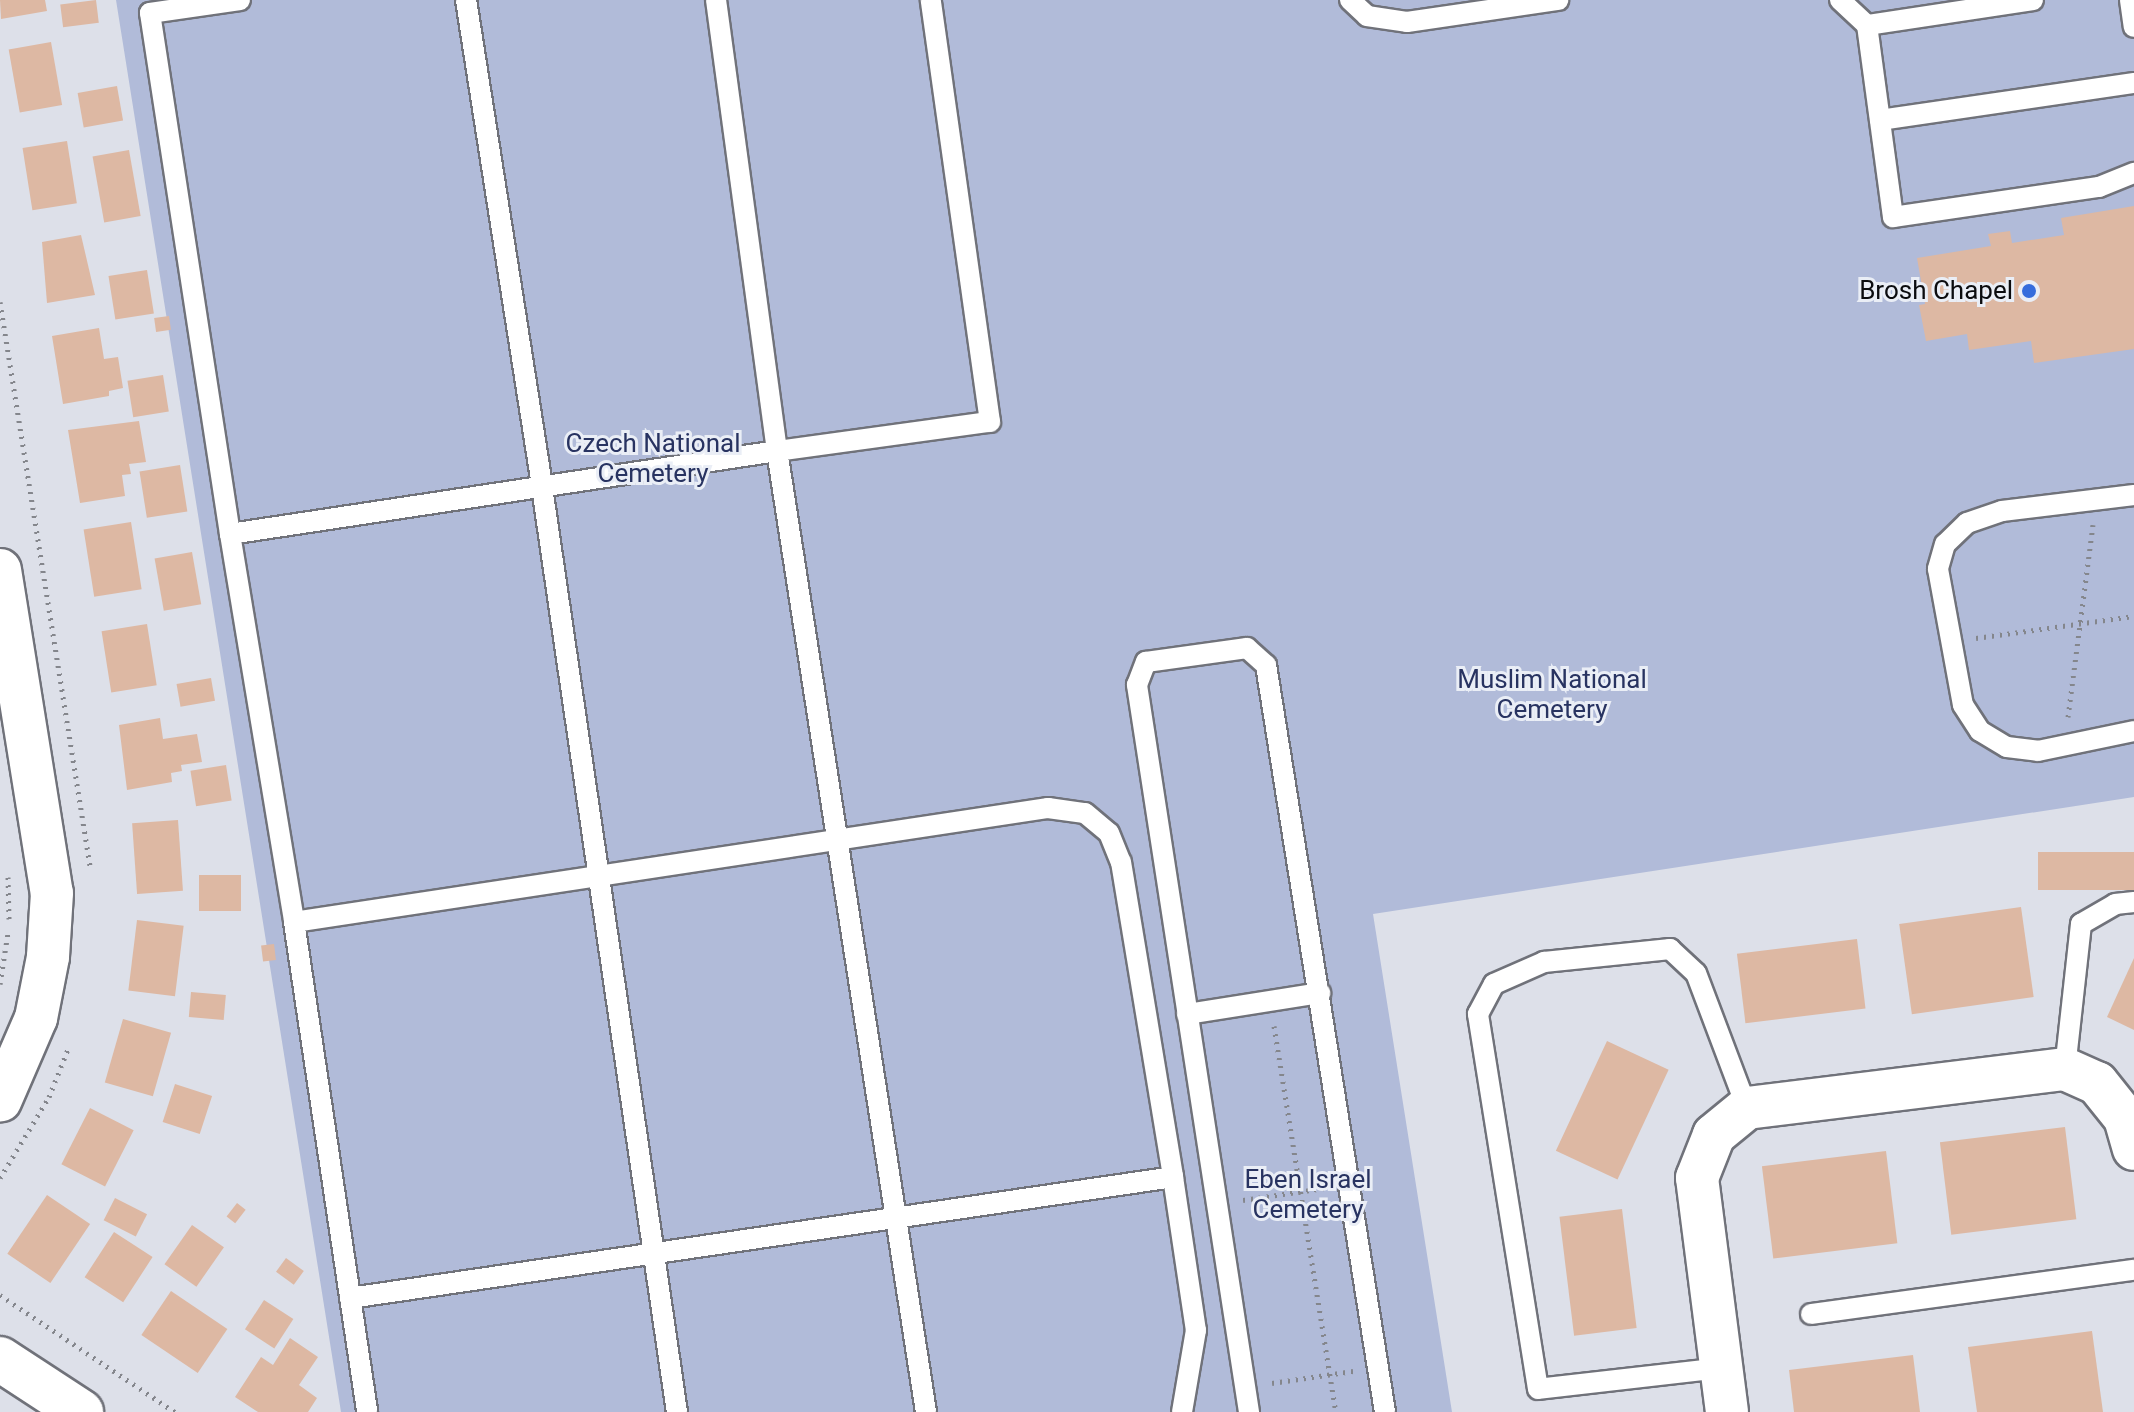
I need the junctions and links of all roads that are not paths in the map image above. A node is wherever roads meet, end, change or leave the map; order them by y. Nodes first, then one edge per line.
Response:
1 (240, 0) edge
2 (466, 0) edge
3 (716, 0) edge
4 (931, 0) edge
5 (1350, 0) edge
6 (1558, 0) edge
7 (1840, 0) edge
8 (2033, 0) edge
9 (2130, 0) edge
10 (149, 7) edge
11 (1867, 25) junction
12 (2134, 27) edge
13 (2134, 83) edge
14 (1880, 120) junction
15 (2134, 173) edge
16 (777, 451) junction
17 (542, 487) junction
18 (2134, 495) edge
19 (230, 534) junction
20 (0, 570) edge
21 (2134, 731) edge
22 (838, 839) junction
23 (599, 877) junction
24 (2134, 902) edge
25 (294, 922) junction
26 (1320, 993) junction
27 (1187, 1014) junction
28 (2065, 1069) junction
29 (0, 1101) edge
30 (1747, 1108) junction
31 (2134, 1147) edge
32 (1173, 1177) junction
33 (897, 1217) junction
34 (653, 1252) junction
35 (2134, 1270) edge
36 (350, 1298) junction
37 (1811, 1314) dead end
38 (0, 1359) edge
39 (1721, 1368) junction
40 (81, 1412) edge
41 (367, 1412) edge
42 (677, 1412) edge
43 (926, 1412) edge
44 (1182, 1412) edge
45 (1249, 1412) edge
46 (1385, 1412) edge
47 (1727, 1412) edge

1 - 10 lane
2 - 17 lane
3 - 16 lane
4 - 16 lane
5 - 6 lane
7 - 11 lane
8 - 11 lane
9 - 12 lane
10 - 19 lane
11 - 14 lane
13 - 14 lane
14 - 15 lane
16 - 17 lane
16 - 22 lane
17 - 19 lane
17 - 23 lane
18 - 21 lane
19 - 25 lane
20 - 29 street
22 - 23 lane
22 - 32 lane
22 - 33 lane
23 - 25 lane
23 - 34 lane
24 - 28 lane
25 - 36 lane
26 - 27 lane
26 - 27 lane
26 - 46 lane
27 - 45 lane
28 - 30 street
28 - 31 street
30 - 39 street
30 - 39 lane
32 - 33 lane
32 - 44 lane
33 - 34 lane
33 - 43 lane
34 - 36 lane
34 - 42 lane
35 - 37 lane
36 - 41 lane
38 - 40 main road
39 - 47 street

